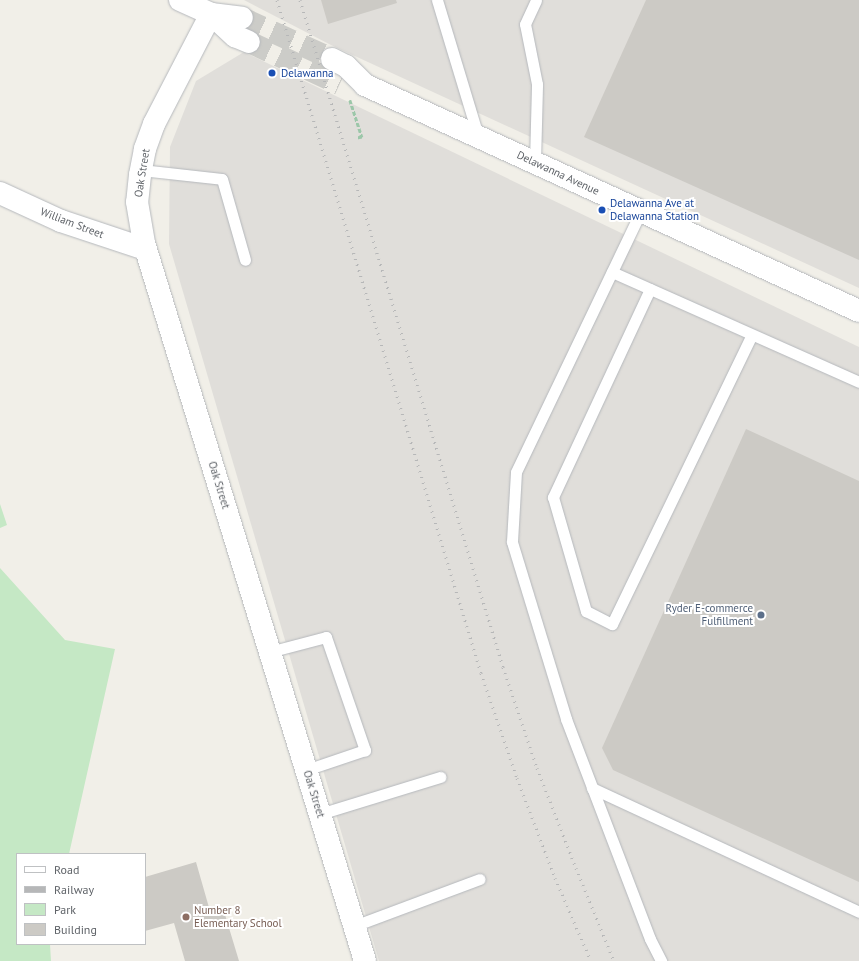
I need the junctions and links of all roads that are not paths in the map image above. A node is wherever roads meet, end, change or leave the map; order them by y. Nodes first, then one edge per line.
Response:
1 (180, 0) edge
2 (437, 0) edge
3 (536, 0) edge
4 (211, 14) junction
5 (242, 18) tunnel mouth
6 (249, 42) tunnel mouth
7 (332, 60) tunnel mouth
8 (478, 136) junction
9 (535, 162) junction
10 (141, 170) junction
11 (0, 193) edge
12 (641, 211) junction
13 (145, 249) junction
14 (245, 260) dead end
15 (612, 272) junction
16 (650, 289) junction
17 (859, 311) edge
18 (752, 335) junction
19 (859, 382) edge
20 (269, 652) junction
21 (306, 770) junction
22 (440, 777) dead end
23 (592, 788) junction
24 (320, 814) junction
25 (480, 879) dead end
26 (859, 912) edge
27 (354, 926) junction
28 (365, 961) edge
29 (661, 961) edge

1 - 4 street
2 - 8 lane
3 - 9 lane
4 - 5 street
4 - 6 street
4 - 10 street, Oak Street
7 - 8 street, Delawanna Avenue
8 - 9 street, Delawanna Avenue
9 - 12 street, Delawanna Avenue
10 - 13 street, Oak Street
10 - 14 lane
11 - 13 street, William Street
12 - 15 lane
12 - 17 street, Delawanna Avenue
13 - 20 street, Oak Street
15 - 16 lane
15 - 23 lane
16 - 18 lane
16 - 18 lane
18 - 19 lane
20 - 21 street, Oak Street
20 - 21 lane
21 - 24 street, Oak Street
22 - 24 lane
23 - 26 lane
23 - 29 lane
24 - 27 street, Oak Street
25 - 27 lane
27 - 28 street, Oak Street

